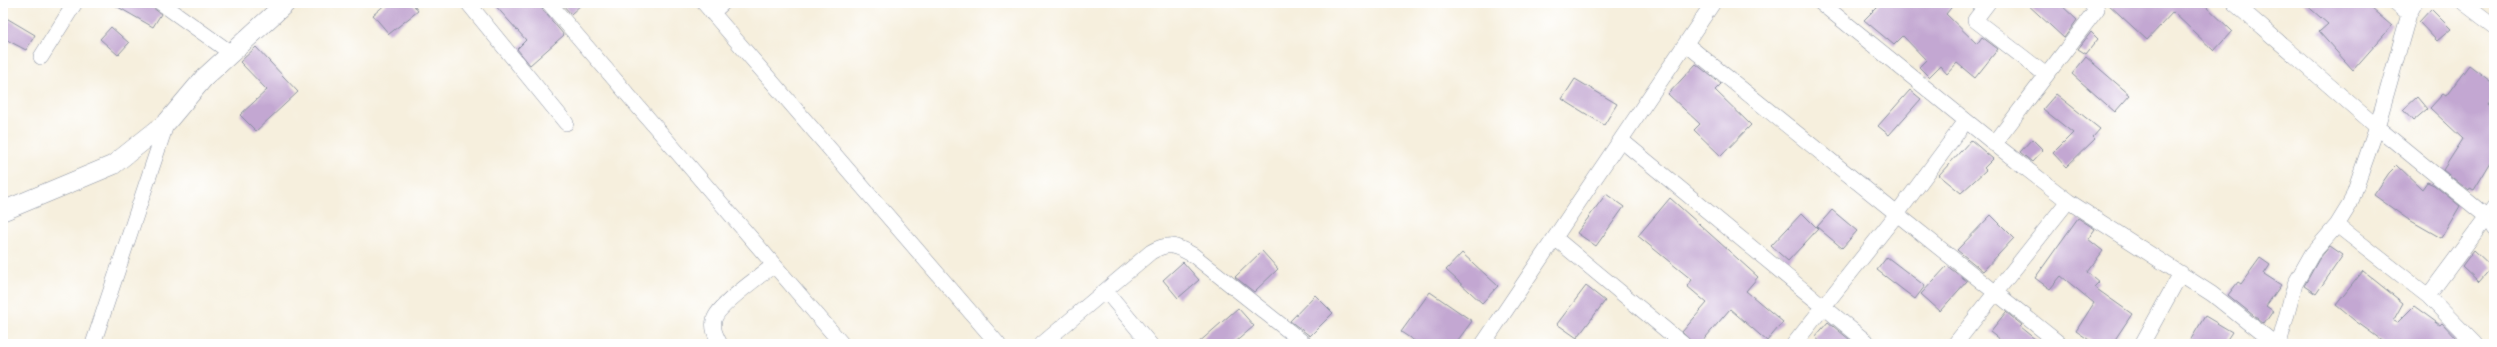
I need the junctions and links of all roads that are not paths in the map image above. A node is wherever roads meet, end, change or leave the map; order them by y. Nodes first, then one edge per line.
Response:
1 (75, 3) edge
2 (161, 3) edge
3 (286, 3) edge
4 (468, 3) edge
5 (549, 3) edge
6 (1713, 3) edge
7 (1821, 3) edge
8 (1988, 3) edge
9 (2090, 3) edge
10 (2234, 3) edge
11 (2396, 3) edge
12 (2464, 3) edge
13 (713, 6) edge
14 (2412, 9) edge
15 (2494, 26) edge
16 (1686, 44) junction
17 (231, 53) junction
18 (41, 57) dead end
19 (2046, 75) junction
20 (1966, 121) junction
21 (167, 122) junction
22 (566, 123) dead end
23 (2377, 127) junction
24 (1621, 140) junction
25 (1994, 144) junction
26 (2068, 201) junction
27 (3, 211) edge
28 (1897, 214) junction
29 (2492, 218) edge
30 (2337, 225) junction
31 (1555, 238) junction
32 (774, 265) junction
33 (2181, 273) junction
34 (1106, 291) junction
35 (1996, 292) junction
36 (2428, 296) junction
37 (1823, 308) junction
38 (1485, 343) edge
39 (93, 344) edge
40 (720, 344) edge
41 (842, 344) edge
42 (998, 344) edge
43 (1042, 344) edge
44 (1150, 344) edge
45 (1305, 344) edge
46 (1683, 344) edge
47 (1794, 344) edge
48 (1868, 344) edge
49 (1955, 344) edge
50 (2060, 344) edge
51 (2142, 344) edge
52 (2275, 344) edge
53 (2279, 344) edge
54 (2475, 344) edge

1 - 18 street
2 - 17 street
3 - 17 street
4 - 22 street
5 - 32 street
6 - 16 street
7 - 20 street
8 - 19 street
9 - 19 street
10 - 23 street
11 - 14 street
12 - 15 street
13 - 42 street
14 - 23 street
16 - 24 street
16 - 28 street
17 - 21 street
19 - 25 street
20 - 25 street
20 - 28 street
21 - 27 street
21 - 39 street
23 - 29 street
23 - 30 street
24 - 31 street
24 - 37 street
25 - 26 street
26 - 33 street
26 - 35 street
28 - 35 street
28 - 37 street
29 - 36 street
30 - 36 street
30 - 53 street
31 - 38 street
31 - 46 street
32 - 40 street
32 - 41 street
33 - 51 street
33 - 52 street
34 - 43 street
34 - 44 street
34 - 45 street
35 - 49 street
35 - 50 street
36 - 54 street
37 - 47 street
37 - 48 street

